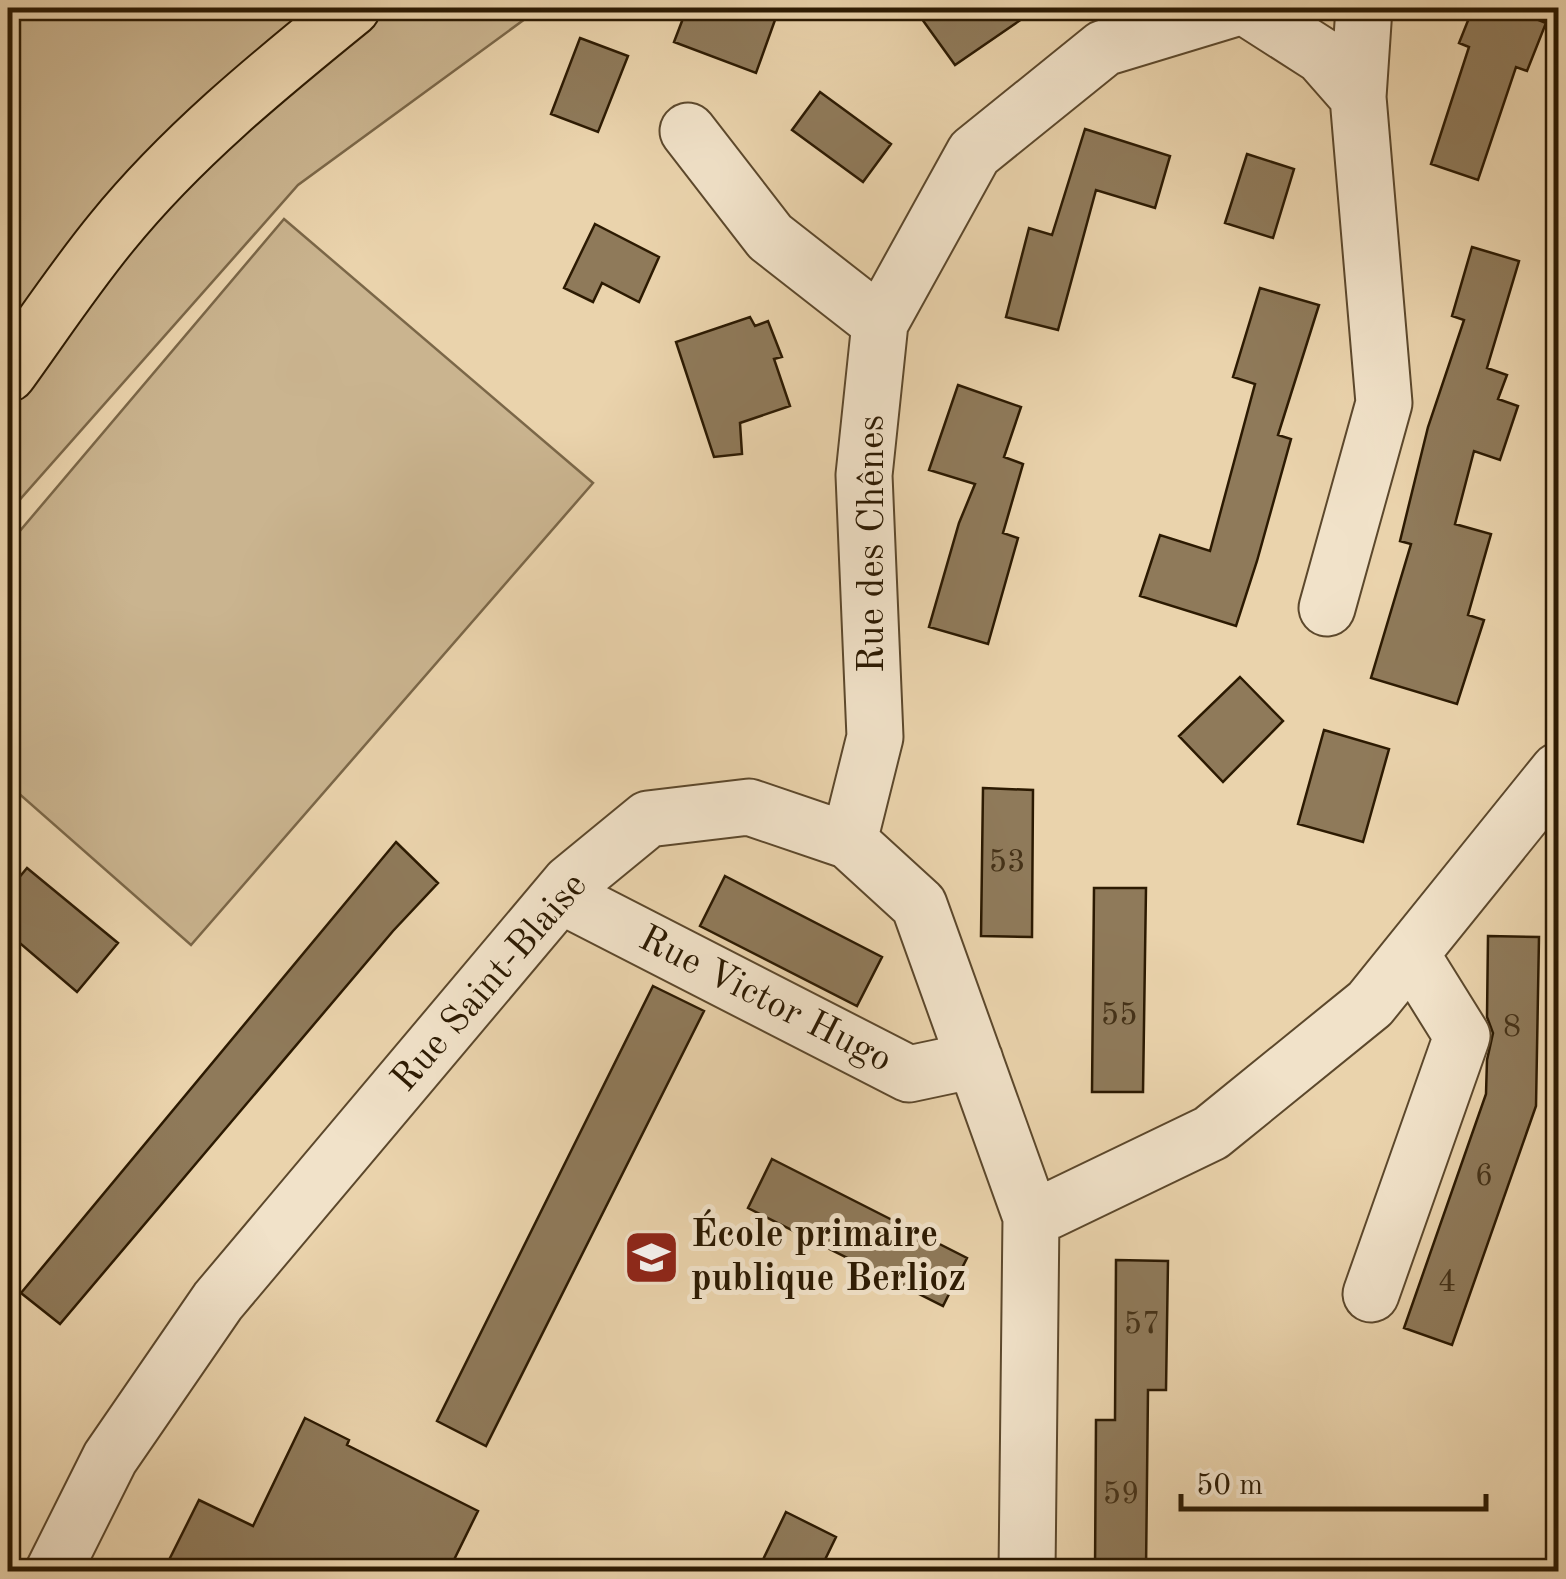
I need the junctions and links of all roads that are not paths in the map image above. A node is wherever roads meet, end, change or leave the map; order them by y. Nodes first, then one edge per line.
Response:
1 (352, 8) edge
2 (1236, 8) edge
3 (1247, 8) edge
4 (1364, 8) edge
5 (1358, 96) junction
6 (688, 130) dead end
7 (880, 323) junction
8 (8, 374) edge
9 (1327, 608) dead end
10 (1558, 771) edge
11 (848, 841) junction
12 (560, 895) junction
13 (1411, 954) junction
14 (975, 1060) junction
15 (1032, 1217) junction
16 (1370, 1294) dead end
17 (53, 1572) edge
18 (1027, 1572) edge

1 - 8 main road
2 - 7 street, Rue des Chênes
3 - 5 street
4 - 5 street
5 - 9 street
6 - 7 street
7 - 11 street, Rue des Chênes
10 - 13 street
11 - 12 street, Rue Saint-Blaise
11 - 14 street, Rue Saint-Blaise
12 - 14 street, Rue Victor Hugo
12 - 17 street, Rue Saint-Blaise
13 - 15 street
13 - 16 street
14 - 15 street, Rue Saint-Blaise
15 - 18 street, Rue Saint-Blaise

